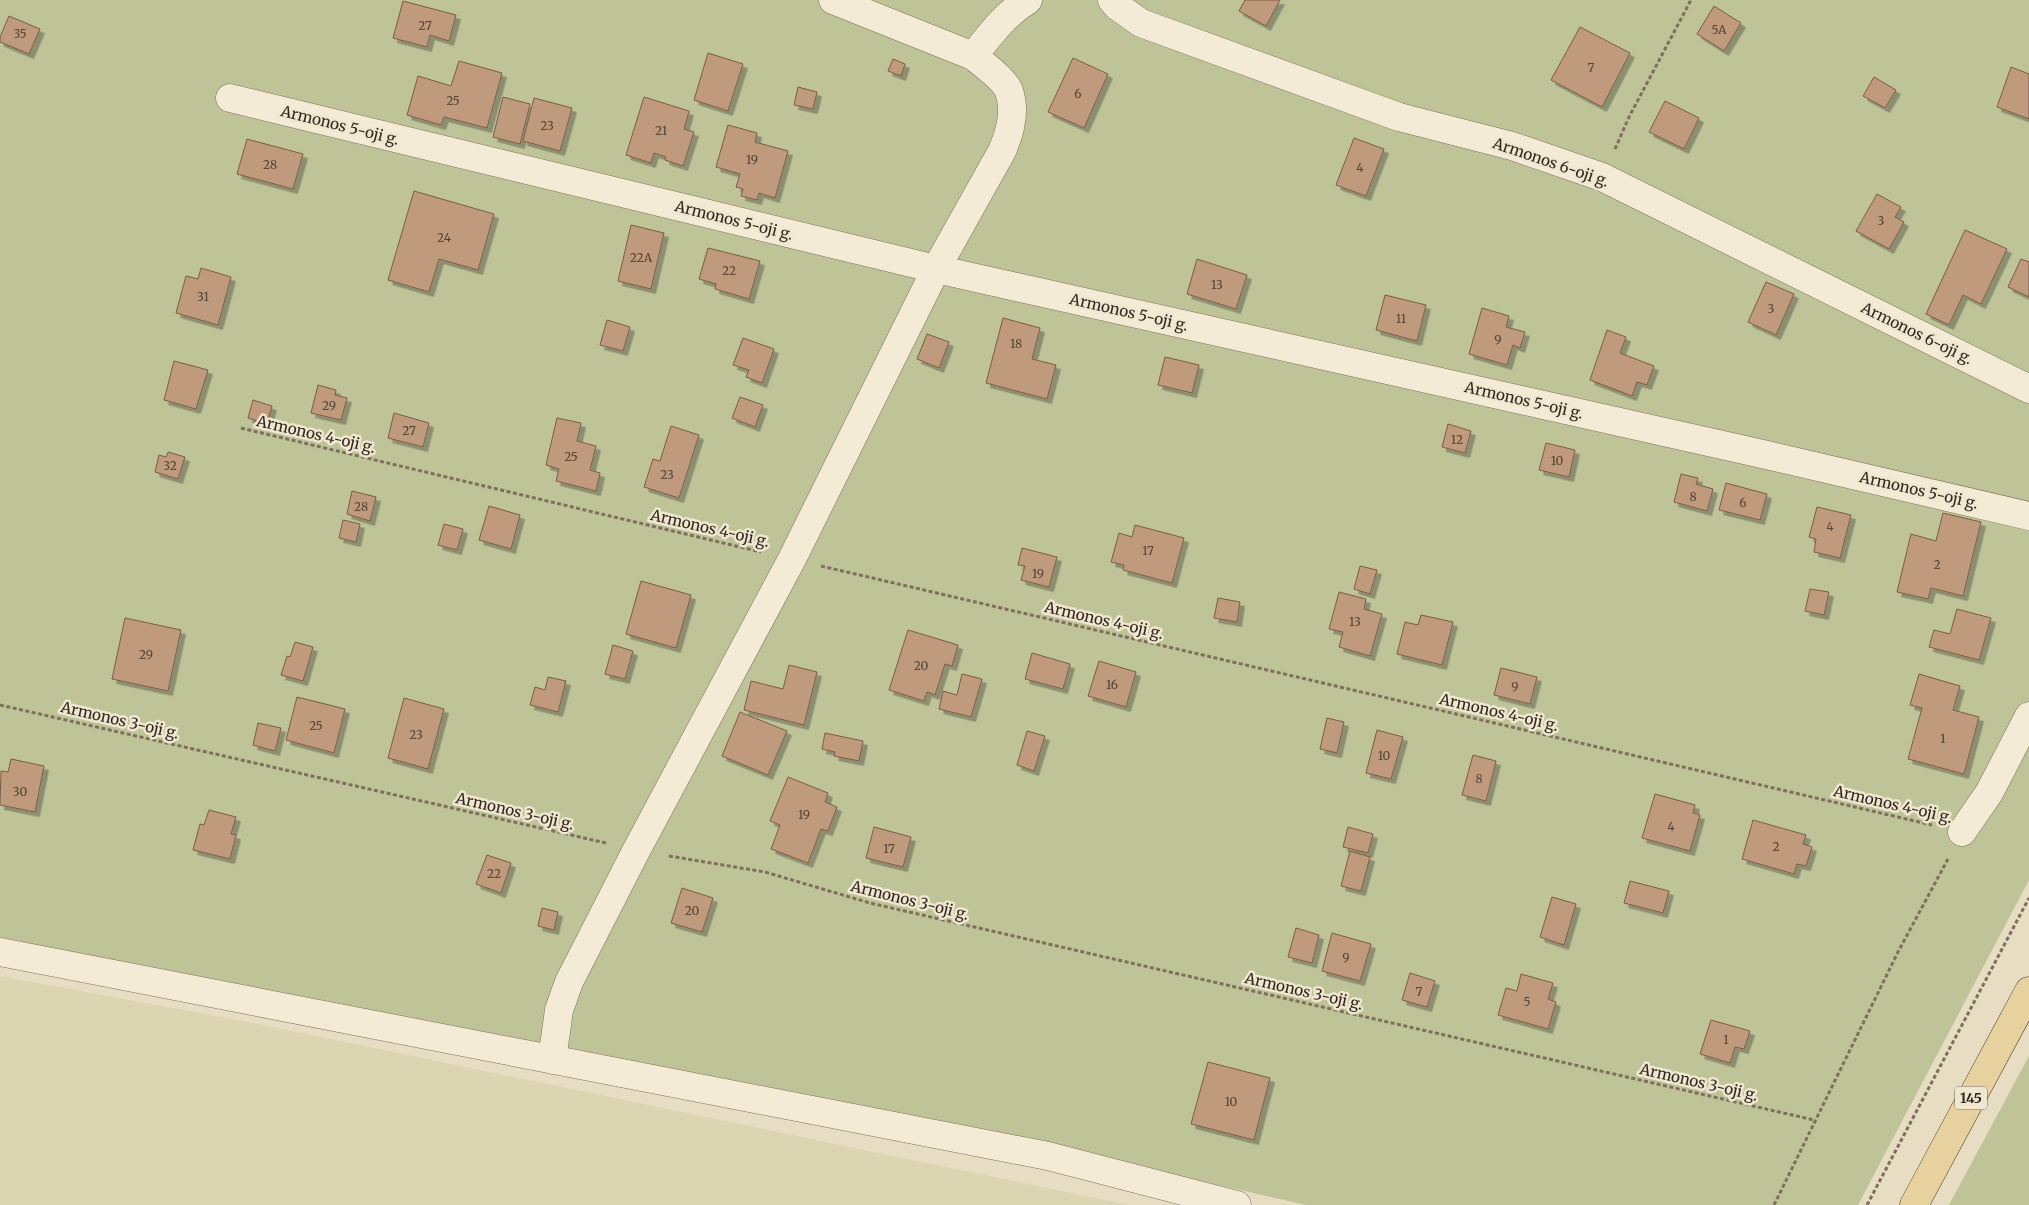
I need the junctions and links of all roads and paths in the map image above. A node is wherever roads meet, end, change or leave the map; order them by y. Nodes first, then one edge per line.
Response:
1 (833, 0) edge
2 (1028, 0) edge
3 (1112, 0) edge
4 (1691, 0) edge
5 (973, 56) junction
6 (230, 98) dead end
7 (1602, 177) junction
8 (936, 269) junction
9 (2029, 389) edge
10 (242, 428) dead end
11 (2029, 516) edge
12 (792, 559) junction
13 (0, 705) edge
14 (2029, 716) edge
15 (1962, 832) junction
16 (636, 851) junction
17 (2029, 898) edge
18 (0, 952) edge
19 (2029, 991) edge
20 (552, 1060) junction
21 (1814, 1120) junction
22 (1237, 1205) edge
23 (1774, 1205) edge
24 (1867, 1205) edge
25 (1914, 1205) edge

1 - 5 street
2 - 5 street
3 - 7 street, Armonos 6-oji g.
4 - 7 path
5 - 8 street
6 - 8 street, Armonos 5-oji g.
7 - 9 street, Armonos 6-oji g.
8 - 11 street, Armonos 5-oji g.
8 - 12 street
10 - 12 path, Armonos 4-oji g.
12 - 15 path, Armonos 4-oji g.
12 - 16 street
13 - 16 path, Armonos 3-oji g.
14 - 15 street
15 - 21 path
16 - 20 street
16 - 21 path, Armonos 3-oji g.
17 - 24 path
18 - 20 street
19 - 25 main road, 145
20 - 22 street
21 - 23 path

